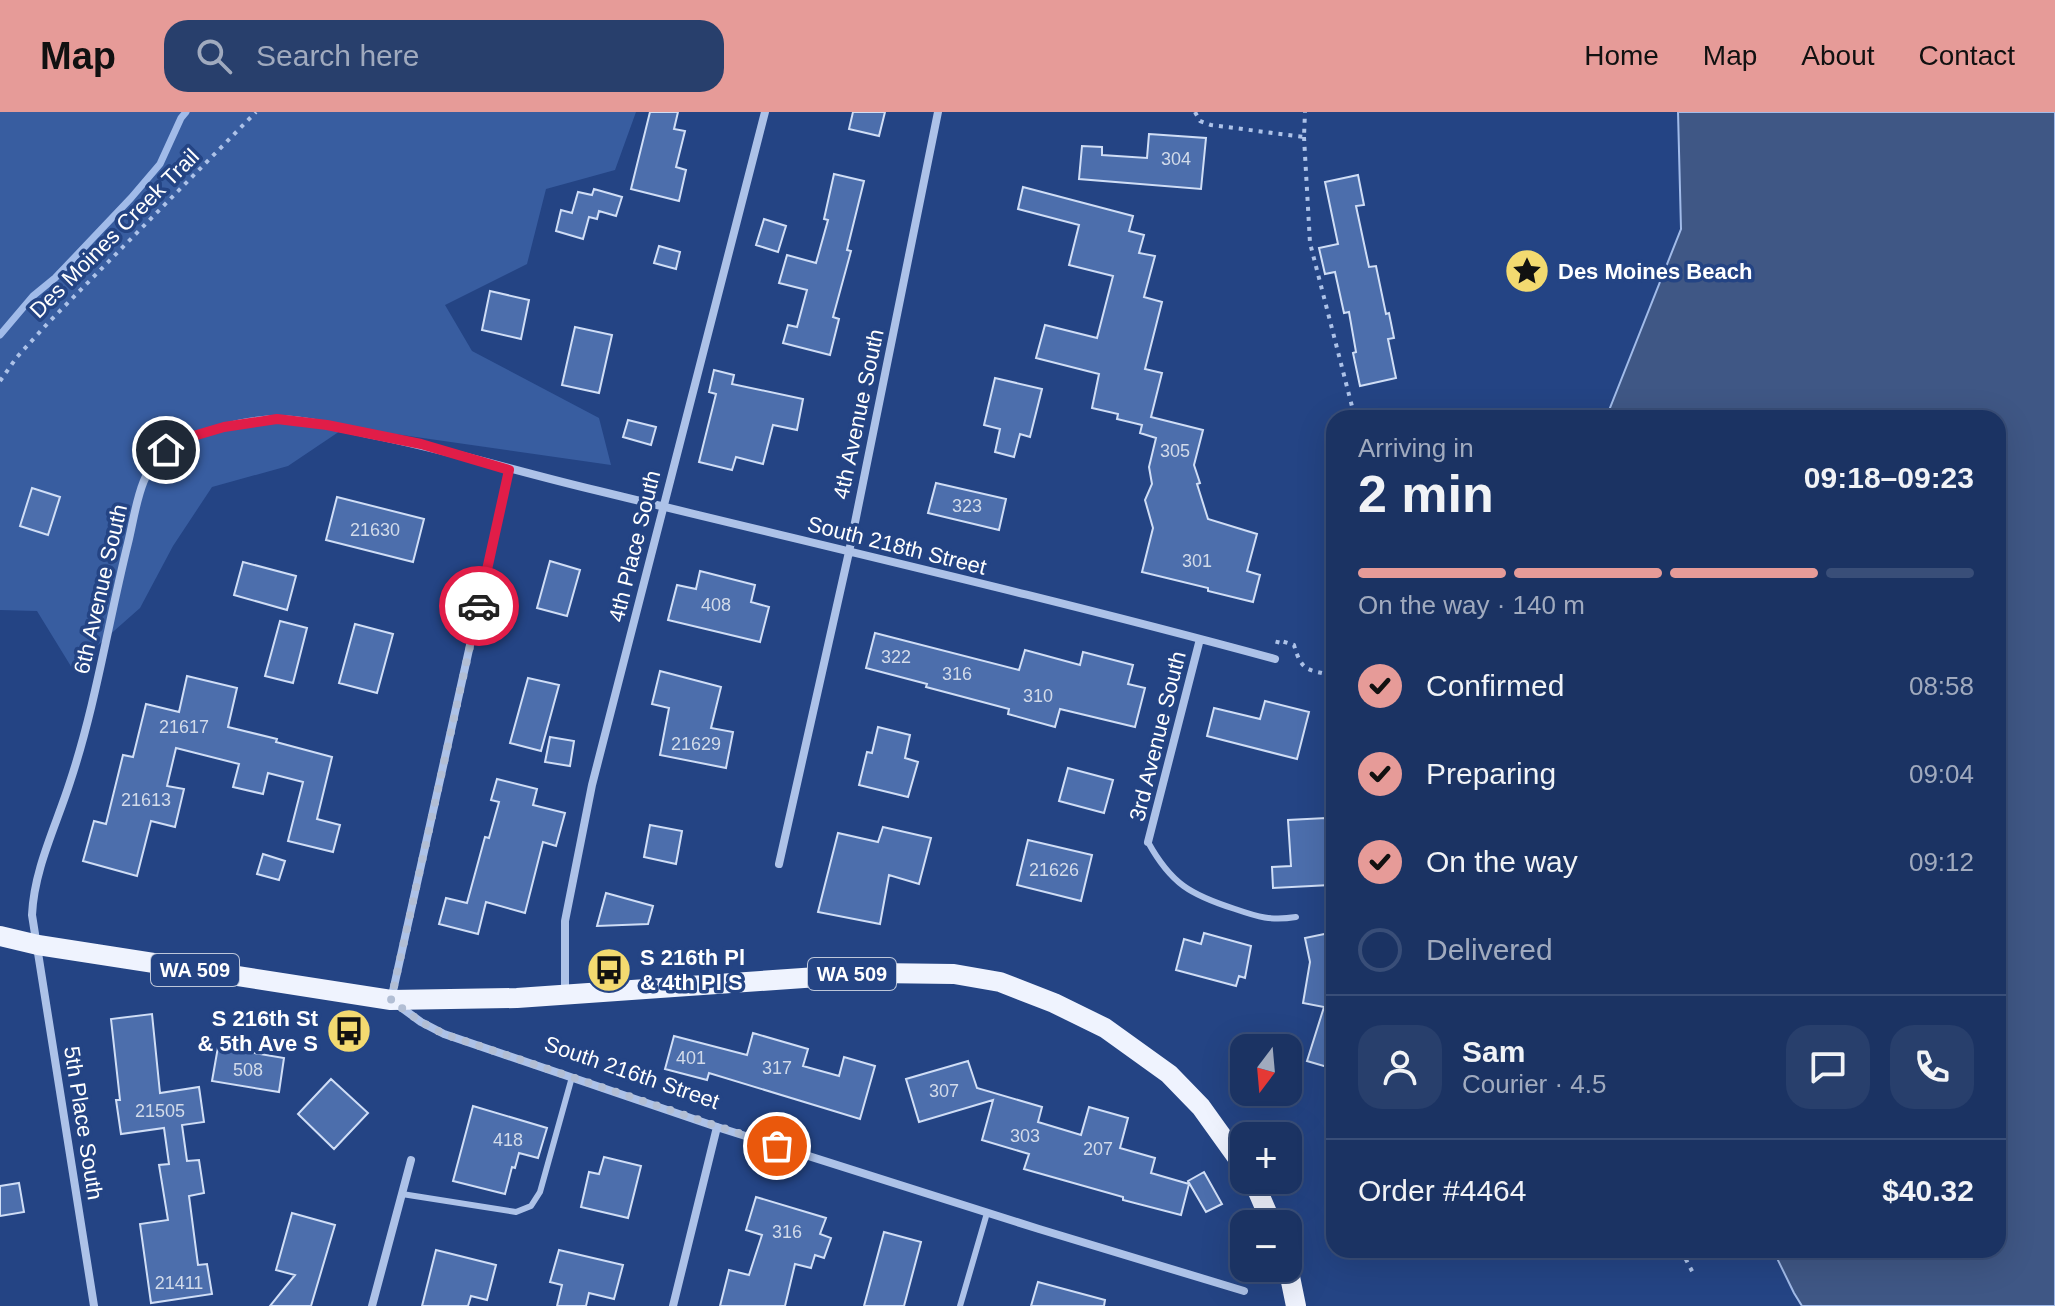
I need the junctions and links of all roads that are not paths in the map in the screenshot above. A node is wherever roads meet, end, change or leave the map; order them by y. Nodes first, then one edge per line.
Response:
1 (765, 112) edge
2 (938, 112) edge
3 (509, 470) junction
4 (662, 507) junction
5 (849, 552) junction
6 (1200, 639) junction
7 (1275, 659) road end
8 (1148, 842) joint
9 (779, 864) dead end
10 (1296, 917) dead end
11 (0, 936) edge
12 (38, 945) junction
13 (565, 994) junction
14 (391, 1000) junction
15 (572, 1077) junction
16 (717, 1127) junction
17 (1230, 1147) edge
18 (411, 1160) dead end
19 (402, 1194) junction
20 (987, 1213) junction
21 (1291, 1282) edge
22 (1244, 1291) dead end
23 (94, 1306) edge
24 (372, 1306) edge
25 (673, 1306) edge
26 (960, 1306) edge
27 (1296, 1306) edge

1 - 4 street, 4th Place South
2 - 5 street, 4th Avenue South
3 - 4 street, South 218th Street
3 - 12 street, 6th Avenue South
3 - 14 street
4 - 5 street, South 218th Street
4 - 13 street, 4th Place South
5 - 6 street, South 218th Street
5 - 9 street, 4th Avenue South
6 - 7 street, South 218th Street
6 - 8 street, 3rd Avenue South
8 - 10 lane
11 - 12 main road, South 216th Street / WA 509
12 - 14 main road, South 216th Street / WA 509
12 - 23 street, 5th Place South
13 - 14 main road, WA 509
13 - 17 main road, WA 509
14 - 15 street, South 216th Street
15 - 16 street, South 216th Street
15 - 19 lane
16 - 20 street, South 216th Street
16 - 25 street
18 - 19 street
19 - 24 street
20 - 22 street, South 216th Street
20 - 26 lane
21 - 27 main road

